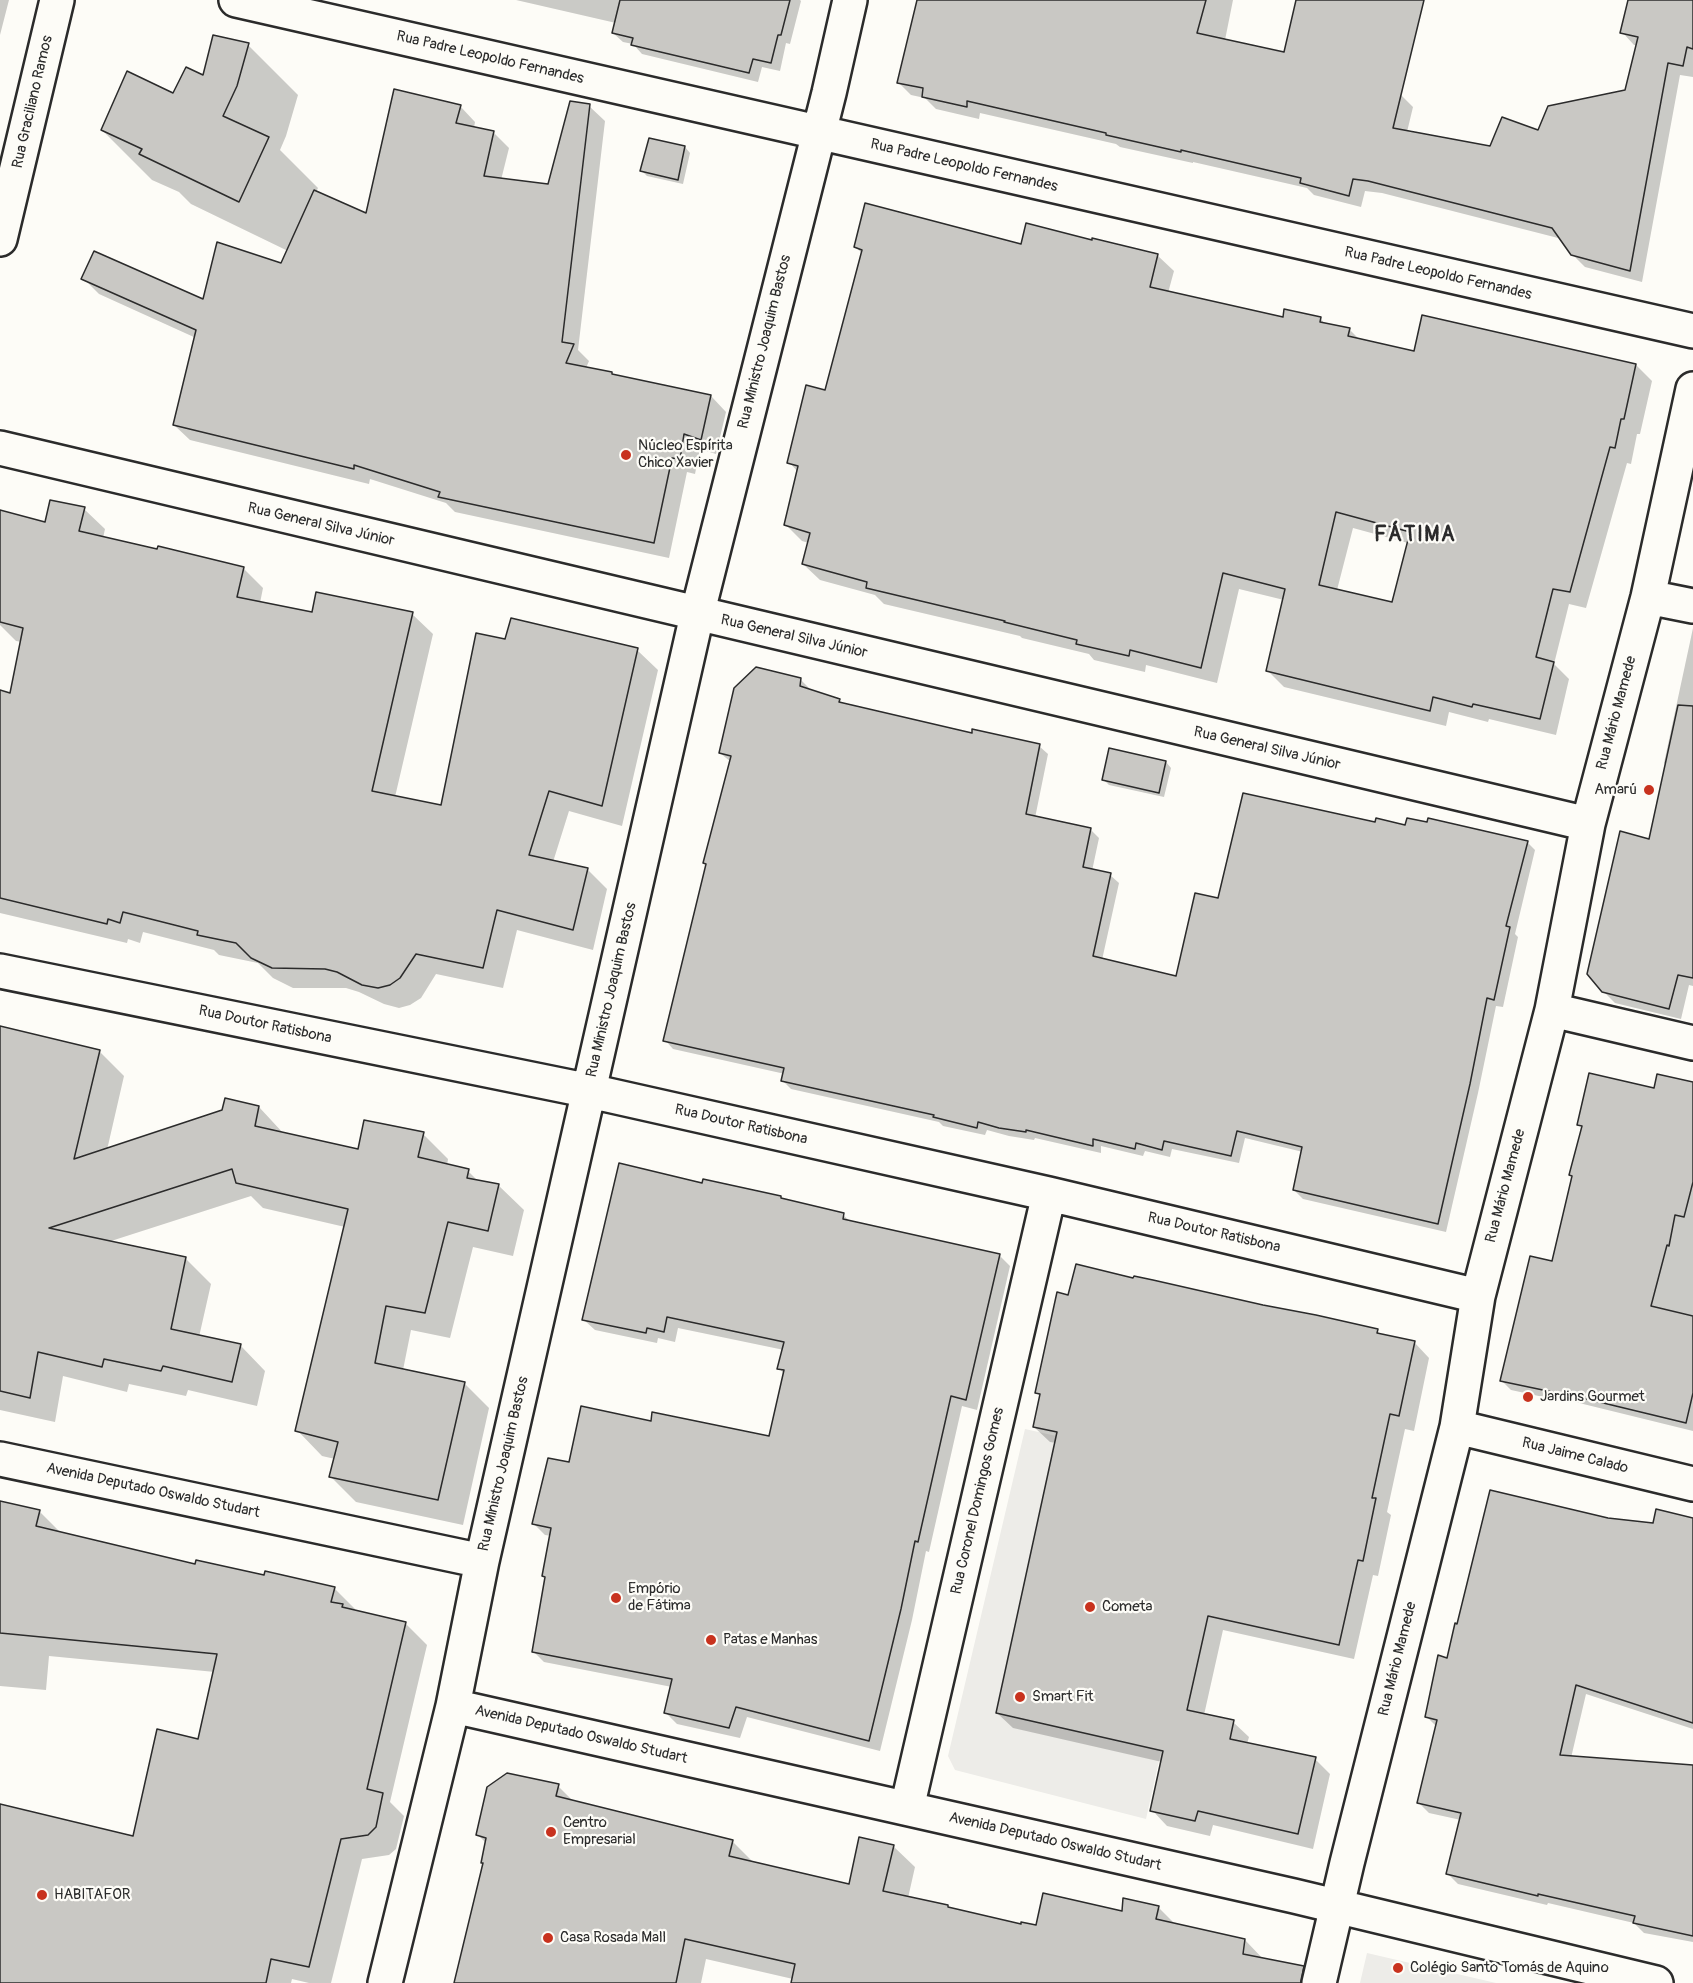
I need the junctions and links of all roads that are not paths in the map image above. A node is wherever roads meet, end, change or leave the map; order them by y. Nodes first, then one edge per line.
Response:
1 (57, 0) edge
2 (236, 0) edge
3 (850, 0) edge
4 (818, 133) junction
5 (0, 239) edge
6 (1693, 331) edge
7 (1693, 389) edge
8 (0, 448) edge
9 (1648, 597) junction
10 (1693, 606) edge
11 (697, 615) junction
12 (1588, 824) junction
13 (0, 971) edge
14 (1552, 1010) junction
15 (1693, 1042) edge
16 (590, 1091) junction
17 (1049, 1194) junction
18 (1478, 1296) junction
19 (1457, 1427) junction
20 (0, 1459) edge
21 (1693, 1484) edge
22 (482, 1561) junction
23 (453, 1706) junction
24 (907, 1808) junction
25 (1337, 1906) junction
26 (385, 1983) edge
27 (1319, 1983) edge
28 (1656, 1983) edge

1 - 5 street, Rua Graciliano Ramos
2 - 4 street, Rua Padre Leopoldo Fernandes
3 - 4 street, Rua Ministro Joaquim Bastos
4 - 6 street, Rua Padre Leopoldo Fernandes
4 - 11 street, Rua Ministro Joaquim Bastos
7 - 9 street, Rua Mário Mamede
8 - 11 street, Rua General Silva Júnior
9 - 10 street
9 - 12 street, Rua Mário Mamede
11 - 12 street, Rua General Silva Júnior
11 - 16 street, Rua Ministro Joaquim Bastos
12 - 14 street, Rua Mário Mamede
13 - 16 street, Rua Doutor Ratisbona
14 - 15 street
14 - 18 street, Rua Mário Mamede
16 - 17 street, Rua Doutor Ratisbona
16 - 22 street, Rua Ministro Joaquim Bastos
17 - 18 street, Rua Doutor Ratisbona
17 - 24 street, Rua Coronel Domingos Gomes
18 - 19 street, Rua Mário Mamede
19 - 21 street, Rua Jaime Calado
19 - 25 street, Rua Mário Mamede
20 - 22 street, Avenida Deputado Oswaldo Studart
22 - 23 street, Rua Ministro Joaquim Bastos
23 - 24 street, Avenida Deputado Oswaldo Studart
23 - 26 street, Rua Ministro Joaquim Bastos
24 - 25 street, Avenida Deputado Oswaldo Studart
25 - 27 street, Rua Mário Mamede
25 - 28 street, Avenida Deputado Oswaldo Studart

